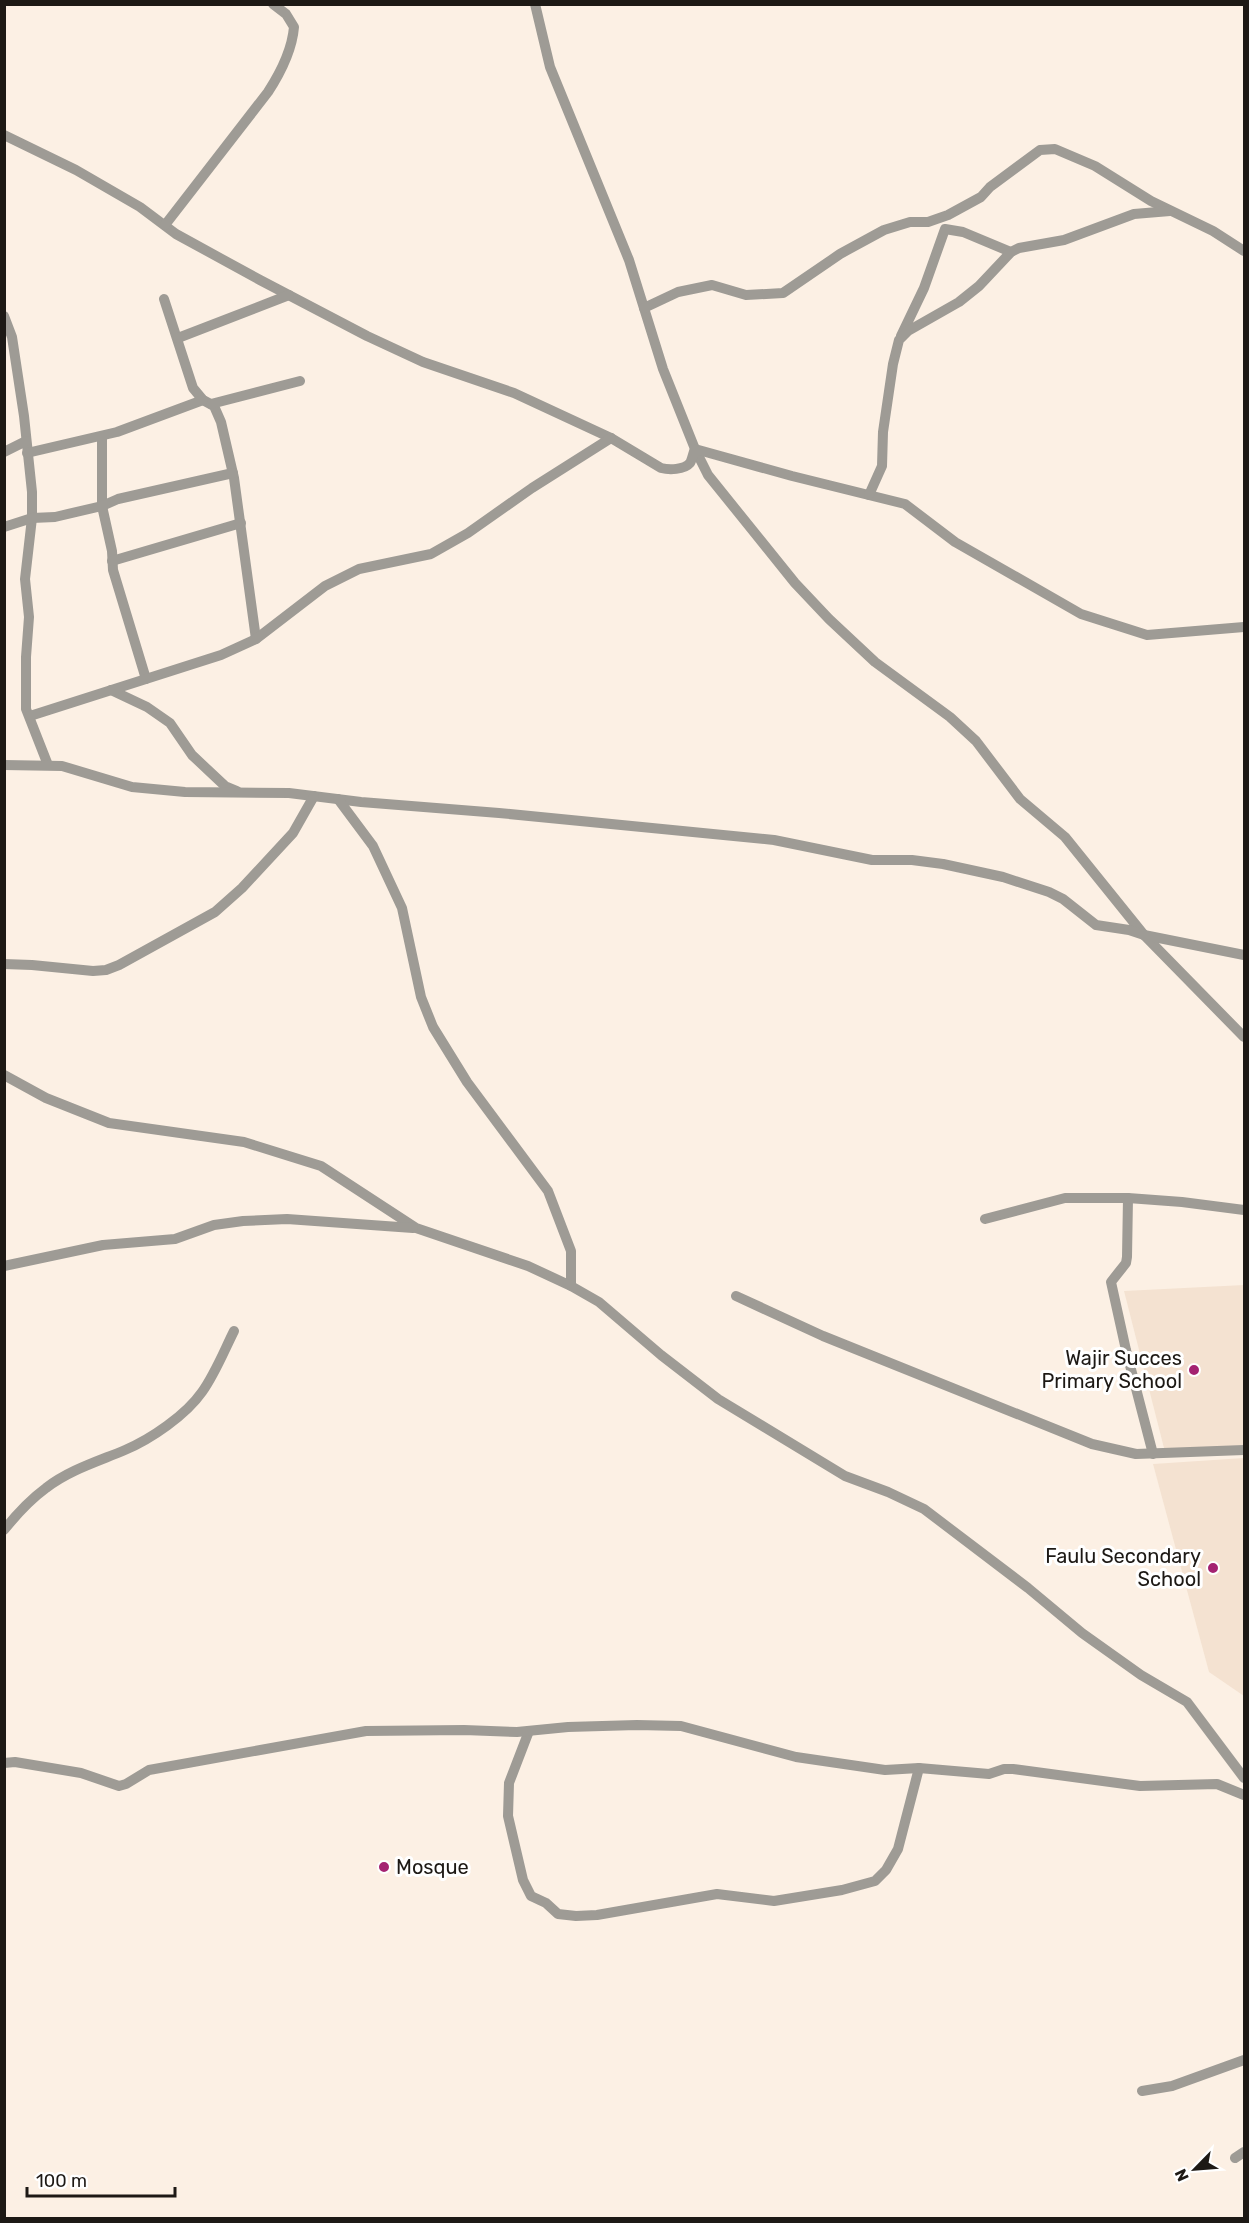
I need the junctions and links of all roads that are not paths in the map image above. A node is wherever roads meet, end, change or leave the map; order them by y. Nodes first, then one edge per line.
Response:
1 (273, 4) edge
2 (535, 4) edge
3 (4, 135) edge
4 (1170, 211) junction
5 (928, 222) junction
6 (165, 225) junction
7 (945, 229) junction
8 (1245, 251) edge
9 (1011, 252) junction
10 (289, 295) junction
11 (165, 299) dead end
12 (644, 308) junction
13 (4, 316) edge
14 (178, 338) junction
15 (899, 340) junction
16 (300, 381) dead end
17 (207, 402) junction
18 (102, 437) junction
19 (611, 438) junction
20 (26, 441) junction
21 (695, 449) junction
22 (4, 452) edge
23 (27, 453) junction
24 (233, 473) junction
25 (869, 495) junction
26 (102, 506) junction
27 (32, 519) junction
28 (241, 523) junction
29 (4, 527) edge
30 (112, 561) junction
31 (1245, 627) edge
32 (256, 639) junction
33 (146, 679) junction
34 (111, 690) junction
35 (30, 716) junction
36 (4, 765) edge
37 (48, 765) junction
38 (250, 793) junction
39 (314, 796) junction
40 (338, 799) junction
41 (1144, 935) junction
42 (1245, 955) edge
43 (4, 964) edge
44 (1245, 1037) edge
45 (4, 1075) edge
46 (1128, 1198) junction
47 (1245, 1210) edge
48 (985, 1219) dead end
49 (416, 1228) junction
50 (4, 1266) edge
51 (571, 1286) junction
52 (736, 1296) dead end
53 (234, 1331) dead end
54 (1245, 1450) edge
55 (1153, 1454) junction
56 (4, 1530) edge
57 (529, 1731) junction
58 (4, 1762) edge
59 (919, 1768) junction
60 (1245, 1778) edge
61 (1245, 1796) edge
62 (1245, 2060) edge
63 (1142, 2091) dead end

1 - 6 street
2 - 12 street
3 - 6 street
4 - 5 street
4 - 8 street
4 - 9 street
5 - 7 street
5 - 12 street
6 - 10 street
7 - 9 street
7 - 15 street
9 - 15 street
10 - 14 street
10 - 19 street
11 - 14 street
12 - 21 street
13 - 20 street
14 - 17 street
15 - 25 street
16 - 17 street
17 - 18 street
17 - 24 street
18 - 23 street
18 - 26 street
19 - 21 street
19 - 32 street
20 - 22 street
20 - 23 street
21 - 25 street
21 - 41 street
23 - 27 street
24 - 26 street
24 - 28 street
25 - 31 street
26 - 27 street
26 - 30 street
27 - 29 street
27 - 35 street
28 - 30 street
28 - 32 street
30 - 33 street
32 - 33 street
33 - 34 street
34 - 35 street
34 - 38 street
35 - 37 street
36 - 37 street
37 - 38 street
38 - 39 street
39 - 40 street
39 - 43 street
40 - 41 street
40 - 51 street
41 - 42 street
41 - 44 street
45 - 49 street
46 - 47 street
46 - 48 street
46 - 55 street
49 - 50 street
49 - 51 street
51 - 60 street
52 - 55 street
53 - 56 street
54 - 55 street
57 - 58 street
57 - 59 street
57 - 59 street
59 - 61 street
62 - 63 street

